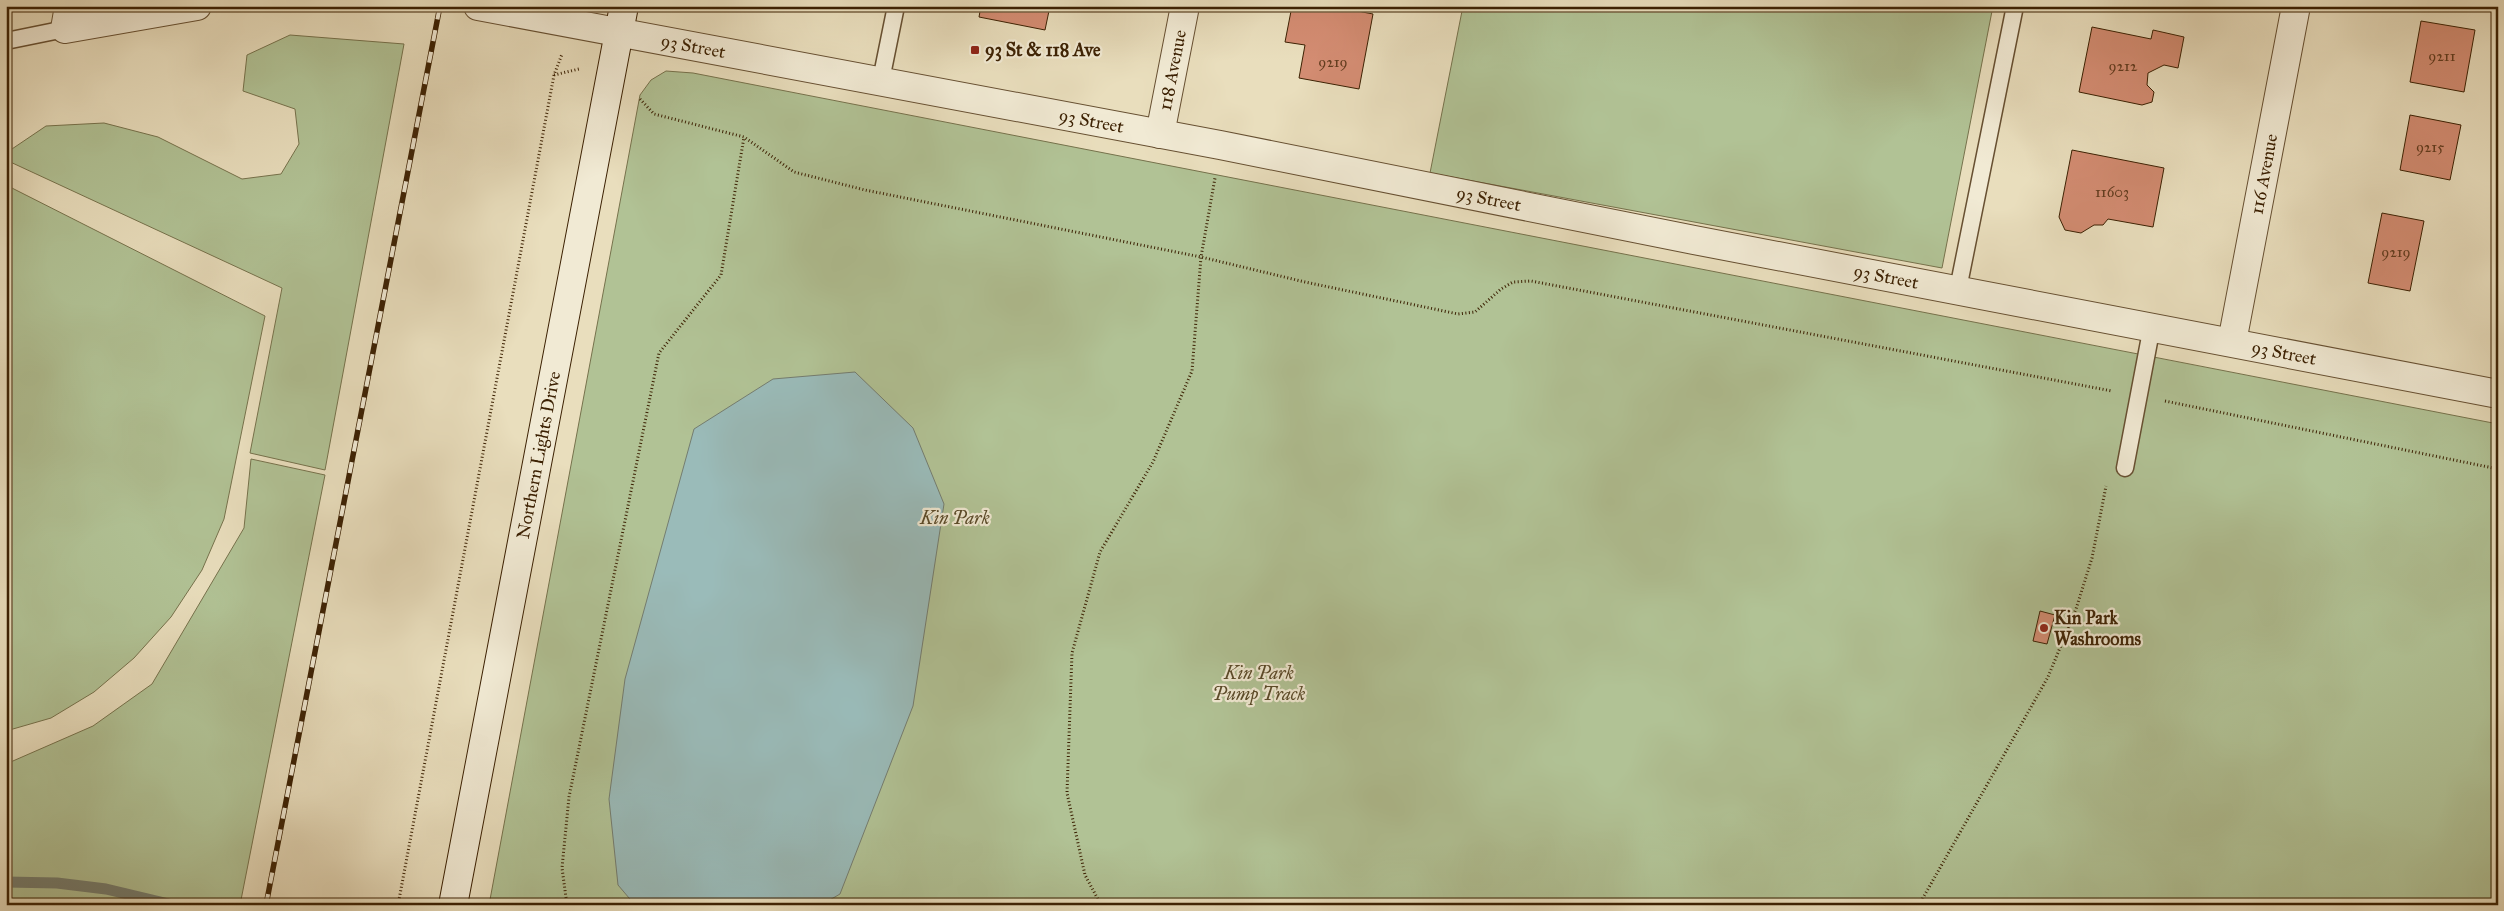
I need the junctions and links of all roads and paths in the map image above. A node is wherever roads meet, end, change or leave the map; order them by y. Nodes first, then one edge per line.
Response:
1 (197, 6) edge
2 (478, 6) edge
3 (624, 6) edge
4 (896, 6) edge
5 (1185, 6) edge
6 (2015, 6) edge
7 (2296, 6) edge
8 (67, 18) edge
9 (574, 24) junction
10 (618, 32) junction
11 (6, 41) edge
12 (614, 60) junction
13 (554, 75) junction
14 (881, 80) junction
15 (1160, 134) junction
16 (744, 137) junction
17 (1220, 145) junction
18 (1201, 257) junction
19 (1958, 289) junction
20 (2152, 326) junction
21 (2232, 342) junction
22 (2497, 390) edge
23 (2139, 396) junction
24 (2125, 468) dead end
25 (2498, 469) edge
26 (2106, 484) dead end
27 (567, 903) edge
28 (398, 905) edge
29 (453, 905) edge
30 (1101, 905) edge
31 (1919, 905) edge

1 - 8 street
2 - 9 street, 93 Street
3 - 10 street, Northern Lights Drive
4 - 14 lane
5 - 15 street, 118 Avenue
6 - 19 lane
7 - 21 street, 116 Avenue
8 - 11 lane
9 - 10 street, 93 Street
9 - 13 path
10 - 12 street, Northern Lights Drive
10 - 14 street, 93 Street
12 - 13 path
12 - 16 path
12 - 29 street, Northern Lights Drive
13 - 28 path
14 - 15 street, 93 Street
15 - 17 street, 93 Street
16 - 18 path
16 - 27 path
17 - 18 path
17 - 19 street, 93 Street
18 - 23 path
18 - 30 path
19 - 20 street, 93 Street
20 - 21 street, 93 Street
20 - 23 lane
21 - 22 street, 93 Street
23 - 24 lane
23 - 25 path
26 - 31 path

